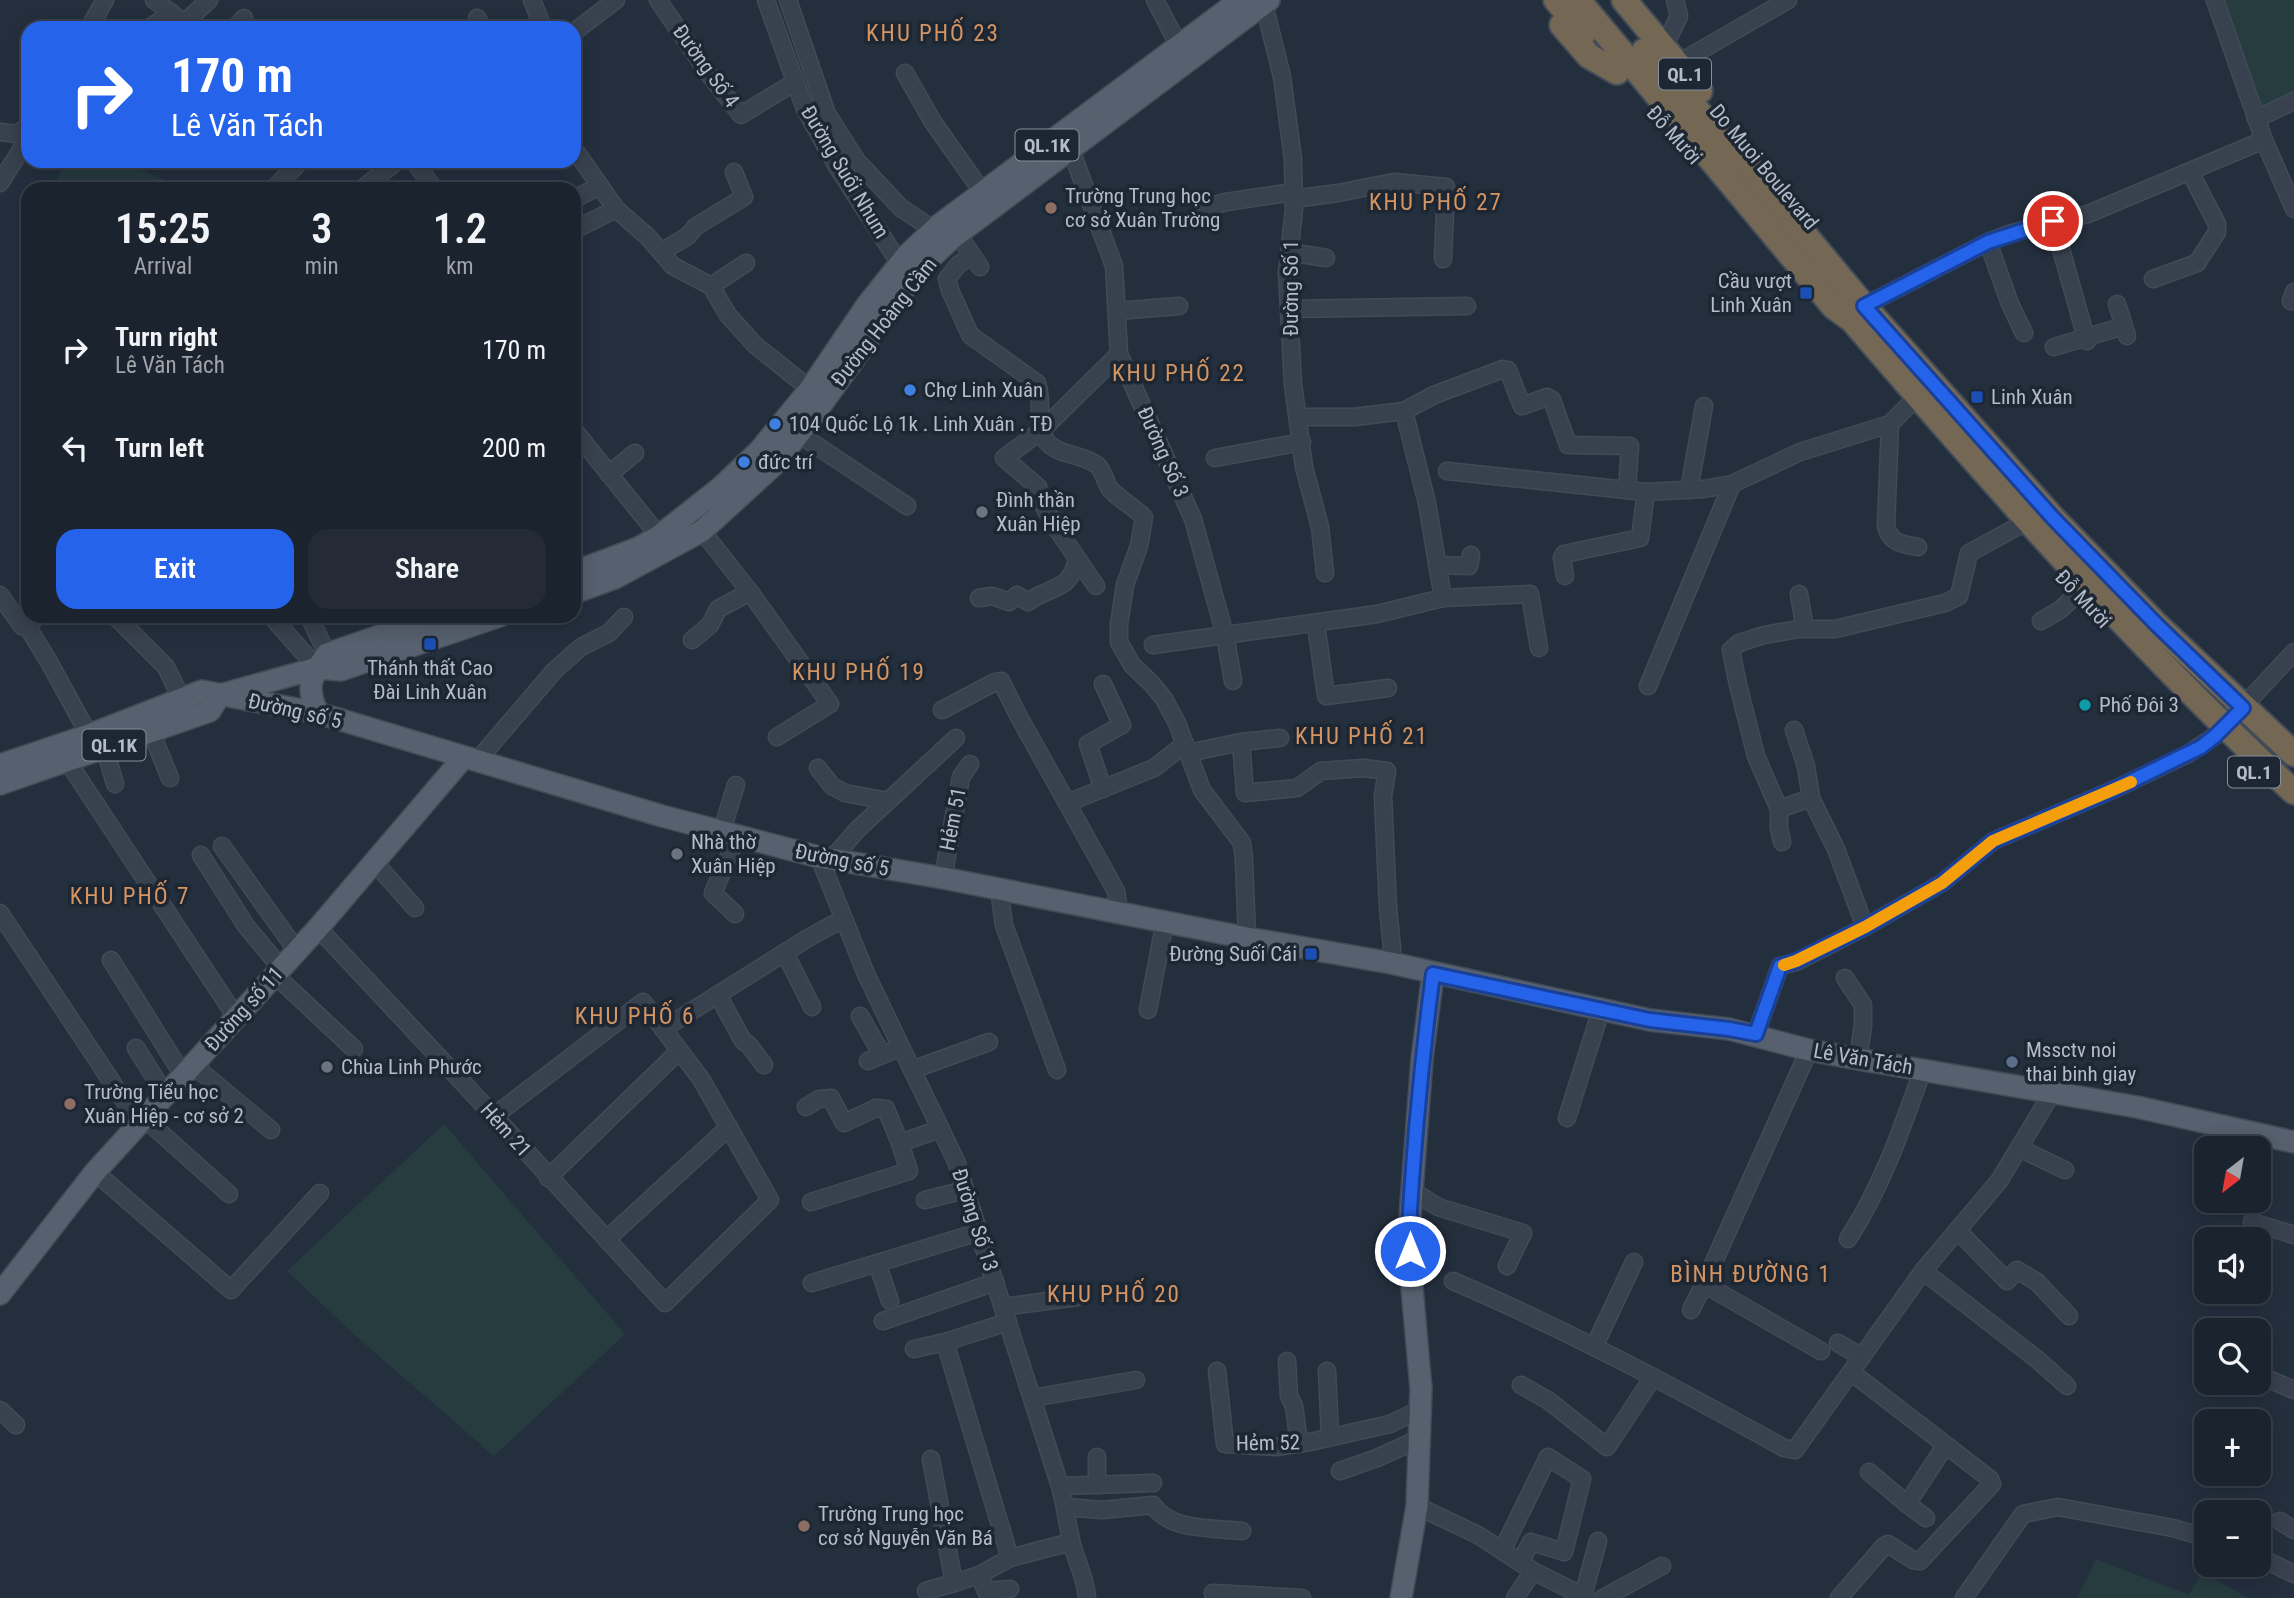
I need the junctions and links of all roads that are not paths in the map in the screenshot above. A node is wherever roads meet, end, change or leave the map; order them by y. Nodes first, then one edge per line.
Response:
1 (105, 0) edge
2 (154, 0) edge
3 (209, 0) edge
4 (532, 0) edge
5 (616, 0) edge
6 (658, 0) edge
7 (766, 0) edge
8 (789, 0) edge
9 (1155, 0) edge
10 (1240, 0) edge
11 (1541, 0) edge
12 (1556, 0) edge
13 (1578, 0) edge
14 (1600, 0) edge
15 (1624, 0) edge
16 (1639, 0) edge
17 (1675, 0) edge
18 (1787, 0) edge
19 (2215, 0) edge
20 (1266, 2) edge
21 (93, 21) edge
22 (182, 21) edge
23 (540, 21) edge
24 (581, 27) edge
25 (1179, 46) junction
26 (1663, 62) junction
27 (1617, 72) junction
28 (905, 73) dead end
29 (795, 82) junction
30 (2293, 103) edge
31 (2256, 119) junction
32 (21, 131) edge
33 (0, 132) edge
34 (2264, 140) junction
35 (21, 150) edge
36 (1071, 150) junction
37 (1748, 158) junction
38 (581, 159) edge
39 (294, 168) edge
40 (388, 168) edge
41 (734, 172) dead end
42 (2190, 172) junction
43 (280, 182) edge
44 (371, 182) edge
45 (0, 183) edge
46 (600, 187) junction
47 (1737, 191) junction
48 (983, 193) junction
49 (1293, 195) junction
50 (581, 196) edge
51 (1203, 208) dead end
52 (615, 209) junction
53 (2294, 209) edge
54 (1792, 219) junction
55 (2053, 221) junction
56 (581, 227) edge
57 (1816, 229) junction
58 (934, 230) junction
59 (958, 234) junction
60 (1988, 242) junction
61 (661, 252) junction
62 (1289, 252) junction
63 (1326, 258) dead end
64 (1443, 259) dead end
65 (746, 263) dead end
66 (900, 264) junction
67 (2154, 279) dead end
68 (711, 286) junction
69 (1869, 303) junction
70 (2117, 304) dead end
71 (1179, 306) dead end
72 (1466, 306) dead end
73 (1834, 307) junction
74 (1289, 309) junction
75 (1117, 311) junction
76 (2024, 333) dead end
77 (2087, 339) junction
78 (2054, 347) dead end
79 (1119, 354) junction
80 (810, 389) junction
81 (1909, 406) junction
82 (1704, 407) dead end
83 (1404, 411) junction
84 (1298, 417) junction
85 (1891, 424) junction
86 (1042, 430) junction
87 (799, 434) junction
88 (581, 439) edge
89 (1302, 442) junction
90 (635, 453) dead end
91 (1214, 458) dead end
92 (1447, 471) dead end
93 (609, 474) junction
94 (1732, 484) junction
95 (1627, 490) junction
96 (1689, 490) junction
97 (1646, 492) junction
98 (906, 506) dead end
99 (2017, 527) junction
100 (702, 531) junction
101 (659, 536) junction
102 (1918, 547) dead end
103 (1471, 555) dead end
104 (1077, 559) junction
105 (1437, 565) junction
106 (581, 569) edge
107 (1325, 573) dead end
108 (1565, 576) dead end
109 (1096, 586) dead end
110 (581, 590) edge
111 (750, 592) junction
112 (1799, 594) dead end
113 (2077, 594) junction
114 (0, 595) edge
115 (979, 598) dead end
116 (1443, 598) junction
117 (624, 617) dead end
118 (2041, 621) dead end
119 (28, 623) edge
120 (33, 623) edge
121 (123, 623) edge
122 (279, 623) edge
123 (311, 623) edge
124 (420, 623) edge
125 (479, 623) edge
126 (1315, 624) junction
127 (1805, 629) junction
128 (1224, 635) junction
129 (692, 640) dead end
130 (1153, 645) dead end
131 (1539, 648) dead end
132 (2294, 652) edge
133 (322, 661) junction
134 (1233, 681) dead end
135 (1103, 684) dead end
136 (1648, 686) dead end
137 (1388, 688) dead end
138 (220, 695) junction
139 (181, 698) junction
140 (2247, 703) junction
141 (942, 710) dead end
142 (318, 713) junction
143 (1794, 730) dead end
144 (151, 732) junction
145 (2220, 732) junction
146 (89, 735) junction
147 (777, 737) dead end
148 (956, 737) dead end
149 (1280, 737) dead end
150 (2294, 738) edge
151 (1241, 742) junction
152 (1187, 748) junction
153 (105, 749) junction
154 (2294, 754) edge
155 (470, 759) junction
156 (68, 762) junction
157 (970, 764) dead end
158 (0, 765) edge
159 (818, 768) dead end
160 (170, 778) dead end
161 (0, 784) edge
162 (115, 784) dead end
163 (736, 785) dead end
164 (1103, 789) junction
165 (2294, 792) edge
166 (1811, 798) junction
167 (888, 801) junction
168 (1068, 803) junction
169 (2294, 808) edge
170 (1779, 809) junction
171 (729, 835) junction
172 (1782, 842) dead end
173 (222, 846) dead end
174 (201, 855) dead end
175 (825, 859) junction
176 (375, 863) junction
177 (943, 878) junction
178 (999, 889) junction
179 (415, 908) dead end
180 (1119, 912) junction
181 (0, 913) edge
182 (736, 914) dead end
183 (843, 919) junction
184 (1165, 921) junction
185 (1865, 927) junction
186 (318, 928) junction
187 (1247, 938) junction
188 (296, 951) junction
189 (785, 953) junction
190 (111, 960) dead end
191 (1391, 964) junction
192 (278, 971) junction
193 (1433, 974) junction
194 (1844, 978) dead end
195 (718, 995) junction
196 (812, 1007) dead end
197 (1148, 1010) dead end
198 (1601, 1010) junction
199 (860, 1016) dead end
200 (236, 1017) junction
201 (663, 1029) junction
202 (1756, 1034) junction
203 (989, 1042) dead end
204 (901, 1047) junction
205 (136, 1048) dead end
206 (354, 1049) dead end
207 (1809, 1050) junction
208 (679, 1051) junction
209 (1858, 1059) junction
210 (764, 1065) dead end
211 (1923, 1069) junction
212 (188, 1070) junction
213 (912, 1070) junction
214 (1057, 1070) dead end
215 (2052, 1093) junction
216 (164, 1094) junction
217 (806, 1107) dead end
218 (494, 1116) junction
219 (1567, 1118) dead end
220 (141, 1120) junction
221 (729, 1127) junction
222 (940, 1129) junction
223 (271, 1130) dead end
224 (2294, 1142) edge
225 (900, 1143) junction
226 (2019, 1148) junction
227 (2065, 1170) dead end
228 (95, 1172) junction
229 (548, 1178) junction
230 (965, 1190) junction
231 (1411, 1190) junction
232 (320, 1193) dead end
233 (229, 1194) dead end
234 (925, 1200) dead end
235 (811, 1202) dead end
236 (2252, 1222) dead end
237 (1958, 1230) junction
238 (979, 1232) junction
239 (2294, 1235) edge
240 (607, 1239) junction
241 (1848, 1239) dead end
242 (1634, 1262) dead end
243 (877, 1263) junction
244 (1507, 1266) dead end
245 (1923, 1270) junction
246 (1453, 1281) dead end
247 (995, 1282) junction
248 (812, 1283) dead end
249 (1704, 1284) junction
250 (0, 1294) edge
251 (1077, 1297) dead end
252 (890, 1301) dead end
253 (1691, 1310) dead end
254 (1006, 1315) junction
255 (2069, 1316) dead end
256 (884, 1321) dead end
257 (945, 1342) junction
258 (1838, 1343) dead end
259 (1594, 1347) junction
260 (915, 1349) dead end
261 (1821, 1351) dead end
262 (1862, 1357) junction
263 (1287, 1361) dead end
264 (1217, 1371) dead end
265 (1327, 1371) dead end
266 (1852, 1372) junction
267 (1653, 1377) junction
268 (1136, 1380) dead end
269 (2271, 1381) edge
270 (1521, 1385) dead end
271 (2067, 1386) dead end
272 (2294, 1390) edge
273 (1032, 1398) junction
274 (1421, 1409) junction
275 (0, 1410) edge
276 (16, 1425) dead end
277 (1330, 1437) junction
278 (1421, 1438) junction
279 (1299, 1444) junction
280 (1945, 1446) junction
281 (1097, 1457) dead end
282 (931, 1459) dead end
283 (1339, 1471) dead end
284 (1869, 1472) dead end
285 (1153, 1483) dead end
286 (1097, 1485) junction
287 (1060, 1486) junction
288 (1908, 1504) junction
289 (1417, 1506) junction
290 (1066, 1507) junction
291 (1926, 1518) dead end
292 (1242, 1531) dead end
293 (2194, 1534) edge
294 (1598, 1541) dead end
295 (1071, 1542) junction
296 (1503, 1549) junction
297 (1010, 1558) junction
298 (2271, 1563) edge
299 (1527, 1566) junction
300 (1662, 1566) dead end
301 (2294, 1574) edge
302 (979, 1575) junction
303 (954, 1583) junction
304 (1010, 1589) dead end
305 (926, 1591) dead end
306 (1213, 1593) dead end
307 (987, 1594) edge
308 (1585, 1597) edge
309 (1087, 1598) edge
310 (1302, 1598) edge
311 (1401, 1598) edge
312 (1515, 1598) edge
313 (1603, 1598) edge
314 (1839, 1598) edge
315 (1964, 1598) edge

1 - 21 street
2 - 22 street
3 - 22 street
4 - 23 street
5 - 24 street
6 - 29 street, Đường Số 4
7 - 29 street, Đường Suối Nhum
8 - 58 street
9 - 25 street
10 - 25 main road, Đường Hoàng Cầm / QL.1K
11 - 27 highway
12 - 27 highway, QL.1
13 - 26 highway, QL.1
14 - 26 highway, QL.1
15 - 26 highway, Do Muoi Boulevard / QL.1
16 - 26 highway
17 - 26 street
18 - 26 street
19 - 31 street
20 - 36 main road, Đường Hoàng Cầm / QL.1K
20 - 49 street, Đường Số 1
25 - 48 main road, Đường Hoàng Cầm / QL.1K
26 - 37 highway, Do Muoi Boulevard / QL.1
26 - 47 highway, Do Muoi Boulevard / QL.1
27 - 47 highway, Đỗ Mười / QL.1
28 - 48 street
29 - 66 street, Đường Suối Nhum
30 - 31 street
31 - 34 street
32 - 33 street
34 - 42 street
34 - 53 street
35 - 45 street
36 - 59 main road, Đường Hoàng Cầm / QL.1K
36 - 75 street, Đường Số 3
37 - 54 highway, Do Muoi Boulevard / QL.1
37 - 57 highway, Do Muoi Boulevard / QL.1
38 - 46 street
39 - 43 street
40 - 44 street
41 - 61 street
42 - 55 street
42 - 67 street
46 - 50 street
46 - 52 street
47 - 73 highway, Do Muoi Boulevard / QL.1
48 - 58 main road, Đường Hoàng Cầm / QL.1K
49 - 51 street
49 - 62 street, Đường Số 1
49 - 64 street
52 - 56 street
52 - 61 street
54 - 57 highway, QL.1
54 - 69 highway, Do Muoi Boulevard / QL.1
55 - 60 street
55 - 77 street
57 - 69 highway, Do Muoi Boulevard / QL.1
58 - 66 main road, Đường Hoàng Cầm / QL.1K
59 - 86 street
59 - 87 main road, Đường Hoàng Cầm / QL.1K
60 - 69 street
60 - 76 street
61 - 68 street
62 - 63 street
62 - 74 street, Đường Số 1
65 - 68 street
66 - 80 main road, Đường Hoàng Cầm / QL.1K
68 - 80 street
69 - 140 highway, Đỗ Mười / QL.1
70 - 77 street
71 - 75 street
72 - 74 street
73 - 81 highway, Do Muoi Boulevard / QL.1
73 - 145 highway, Đỗ Mười / QL.1
74 - 84 street, Đường Số 1
75 - 79 street, Đường Số 3
77 - 78 street
79 - 86 street
79 - 128 street, Đường Số 3
80 - 101 main road, Đường Hoàng Cầm / QL.1K
81 - 85 street
81 - 99 highway, Đỗ Mười / QL.1
82 - 96 street
83 - 84 street
83 - 95 street
83 - 105 street
84 - 89 street, Đường Số 1
85 - 94 street
85 - 102 street
86 - 104 street
86 - 152 street
87 - 98 street
87 - 100 main road, Đường Hoàng Cầm / QL.1K
88 - 93 street
89 - 91 street
89 - 107 street, Đường Số 1
90 - 93 street
92 - 95 street
93 - 101 street
94 - 96 street
94 - 136 street
95 - 97 street
96 - 97 street
97 - 108 street
99 - 113 highway, Đỗ Mười / QL.1
99 - 127 street
100 - 110 main road, Đường Hoàng Cầm / QL.1K
100 - 111 street
101 - 106 main road, Đường Hoàng Cầm / QL.1K
103 - 105 street
104 - 109 street
104 - 115 street
105 - 116 street
111 - 129 street
111 - 147 street
112 - 127 street
113 - 118 street
113 - 145 highway, Đỗ Mười / QL.1
114 - 119 street
116 - 126 street
116 - 131 street
117 - 155 street
120 - 146 street
121 - 139 street
122 - 133 street
123 - 133 street
124 - 133 main road, QL.1K
125 - 133 main road, QL.1K
126 - 128 street
126 - 137 street
127 - 170 street
128 - 130 street
128 - 134 street, Đường Số 3
132 - 140 street
133 - 138 main road, QL.1K
133 - 142 main road
135 - 164 street
138 - 139 main road, QL.1K
138 - 142 main road, Đường số 5
138 - 144 main road, QL.1K
139 - 146 main road, QL.1K
140 - 145 highway
140 - 150 highway, Đỗ Mười / QL.1
140 - 154 highway, Đỗ Mười / QL.1
141 - 168 street
142 - 155 main road, Đường số 5
143 - 166 street
144 - 153 main road, QL.1K
144 - 160 street
145 - 165 highway, Đỗ Mười / QL.1
145 - 169 highway, Đỗ Mười / QL.1
145 - 185 street
146 - 158 main road, QL.1K
148 - 167 street
149 - 151 street
151 - 152 street
151 - 191 street
152 - 164 street
152 - 187 street
153 - 156 main road, QL.1K
153 - 162 street
155 - 171 main road, Đường số 5
155 - 176 main road, Đường số 11
156 - 161 main road, QL.1K
156 - 200 street
157 - 177 street, Hẻm 51
159 - 167 street
163 - 171 street
164 - 168 street
166 - 170 street
166 - 185 street
167 - 175 street
168 - 180 street
170 - 172 street
171 - 175 main road, Đường số 5
171 - 182 street
173 - 188 street
174 - 192 street
175 - 177 main road, Đường số 5
175 - 183 street, Đường Số 13
176 - 179 street
176 - 186 main road, Đường số 11
177 - 178 main road, Đường số 5
178 - 180 main road, Đường số 5
178 - 214 street
180 - 184 main road, Đường số 5
181 - 220 street
183 - 189 street
183 - 204 street, Đường Số 13
184 - 187 main road, Đường số 5
184 - 197 street
185 - 202 street
186 - 188 main road, Đường số 11
186 - 218 street, Hẻm 21
187 - 191 main road, Đường số 5
188 - 192 main road, Đường số 11
189 - 195 street
189 - 196 street
190 - 212 street
191 - 193 main road, Đường số 5
192 - 200 main road, Đường số 11
192 - 206 street
193 - 198 main road, Lê Văn Tách
193 - 231 main road
194 - 209 street
195 - 201 street
195 - 210 street
198 - 202 main road, Lê Văn Tách
198 - 219 street
199 - 204 street
200 - 212 main road, Đường số 11
201 - 208 street
201 - 218 street
202 - 207 main road, Lê Văn Tách
203 - 213 street
204 - 213 street, Đường Số 13
205 - 216 street
207 - 209 main road, Lê Văn Tách
207 - 249 street
208 - 221 street
208 - 229 street
209 - 211 main road, Lê Văn Tách
211 - 215 main road, Lê Văn Tách
211 - 241 street
212 - 216 main road, Đường số 11
212 - 223 street
213 - 222 street, Đường Số 13
215 - 224 main road, Lê Văn Tách
215 - 226 street
216 - 220 main road, Đường số 11
217 - 225 street
218 - 229 street, Hẻm 21
220 - 228 main road, Đường số 11
220 - 233 street
221 - 240 street
221 - 240 street, Hẻm 21
222 - 225 street
222 - 230 street, Đường Số 13
225 - 235 street
226 - 227 street
226 - 237 street
228 - 232 street
228 - 250 main road, Đường số 11
229 - 240 street, Hẻm 21
230 - 234 street
230 - 238 street, Đường Số 13
231 - 244 street
231 - 274 main road
236 - 239 street
237 - 245 street
237 - 255 street
238 - 243 street
238 - 247 street, Đường Số 13
242 - 259 street
243 - 248 street
243 - 252 street
245 - 262 street
245 - 271 street
246 - 259 street
247 - 254 street, Đường Số 13
247 - 256 street
249 - 253 street
249 - 261 street
251 - 254 street
254 - 257 street
254 - 273 street, Đường Số 13
257 - 260 street
257 - 297 street
258 - 262 street
259 - 267 street
262 - 266 street
263 - 279 street
264 - 279 street, Hẻm 52
265 - 277 street
266 - 267 street
266 - 280 street
267 - 270 street
268 - 273 street
269 - 272 street
273 - 287 street, Đường Số 13
274 - 277 street, Hẻm 52
274 - 278 main road
275 - 276 street
277 - 279 street, Hẻm 52
278 - 283 street
278 - 289 main road
280 - 288 street
280 - 314 street
281 - 286 street
282 - 303 street
284 - 288 street
285 - 286 street
286 - 287 street
287 - 290 street, Đường Số 13
288 - 291 street
289 - 296 street
289 - 311 main road
290 - 292 street
290 - 295 street, Đường Số 13
293 - 315 street
294 - 308 street
295 - 297 street
295 - 309 street, Đường Số 13
296 - 299 street
296 - 299 street
297 - 302 street
298 - 301 street
299 - 308 street
299 - 312 street
300 - 313 street
302 - 303 street
302 - 307 street
303 - 305 street
304 - 307 street
306 - 310 street

